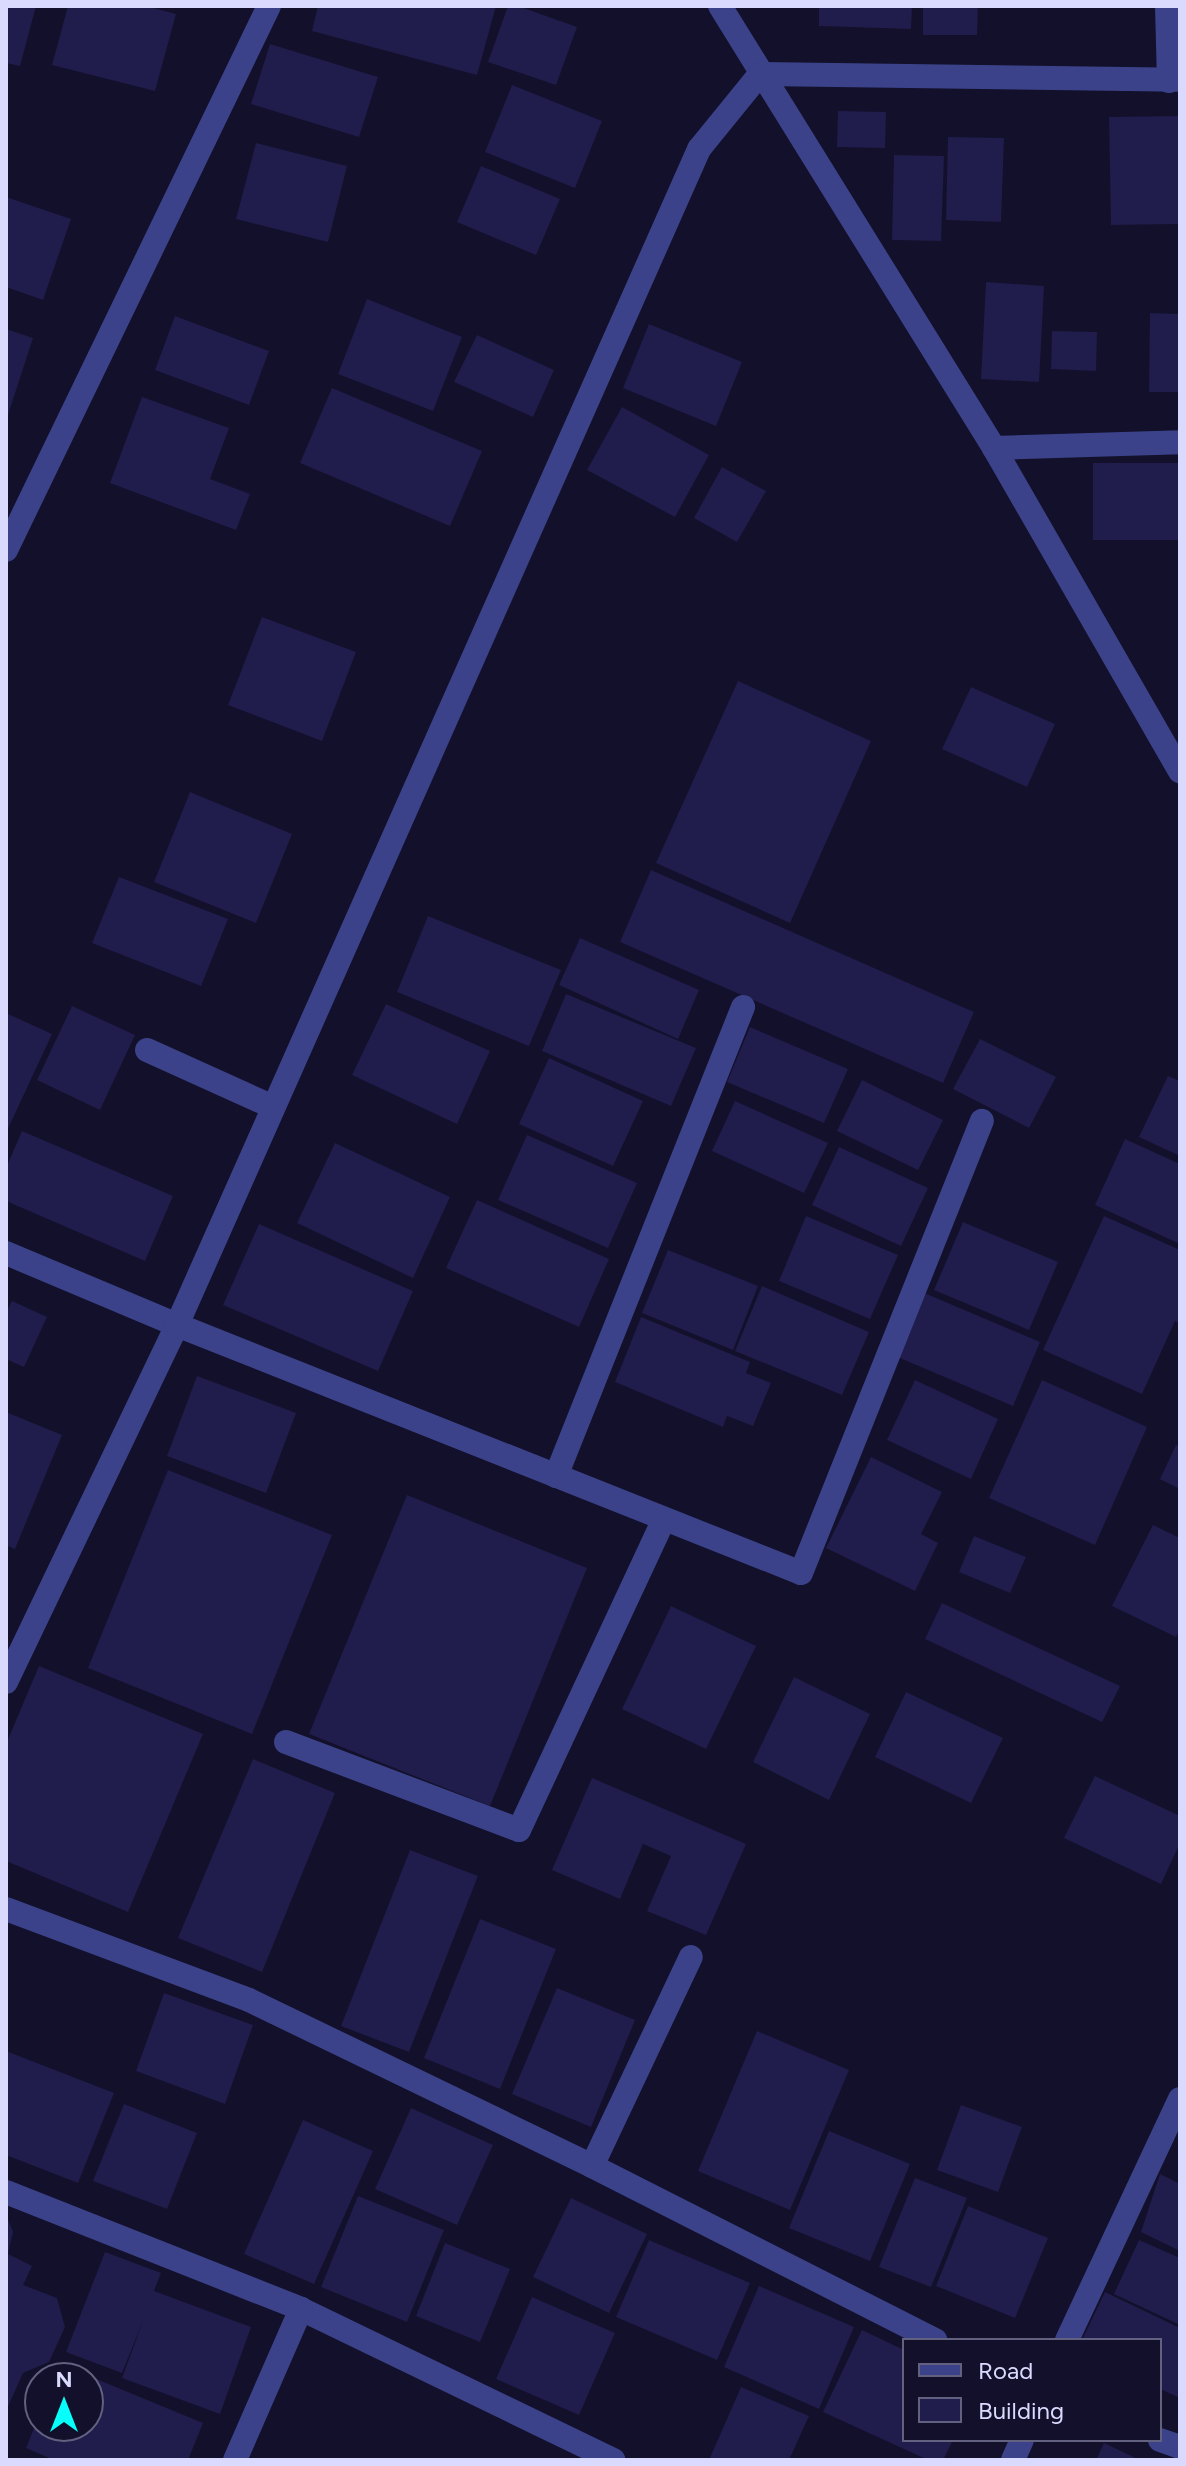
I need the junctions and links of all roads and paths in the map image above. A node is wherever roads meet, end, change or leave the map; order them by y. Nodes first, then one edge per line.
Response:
1 (269, 6) edge
2 (720, 6) edge
3 (1167, 6) edge
4 (760, 74) junction
5 (1175, 80) edge
6 (1180, 442) edge
7 (994, 448) junction
8 (6, 550) edge
9 (1180, 771) edge
10 (743, 1007) dead end
11 (147, 1050) dead end
12 (273, 1107) junction
13 (982, 1121) dead end
14 (6, 1253) edge
15 (177, 1325) junction
16 (556, 1476) junction
17 (664, 1519) junction
18 (6, 1682) edge
19 (286, 1742) dead end
20 (6, 1909) edge
21 (691, 1957) dead end
22 (1180, 2099) edge
23 (592, 2166) junction
24 (6, 2192) edge
25 (301, 2309) junction
26 (931, 2338) edge
27 (1068, 2338) edge
28 (235, 2460) edge
29 (613, 2460) edge

1 - 8 street
2 - 4 street
3 - 5 street
4 - 5 street
4 - 7 street
4 - 12 street
6 - 7 street
7 - 9 street
10 - 16 street
11 - 12 street
12 - 15 street
13 - 17 street
14 - 15 street
15 - 16 street
15 - 18 street
16 - 17 street
17 - 19 street
20 - 23 street
21 - 23 street
22 - 27 street
23 - 26 street
24 - 25 street
25 - 28 street
25 - 29 street

